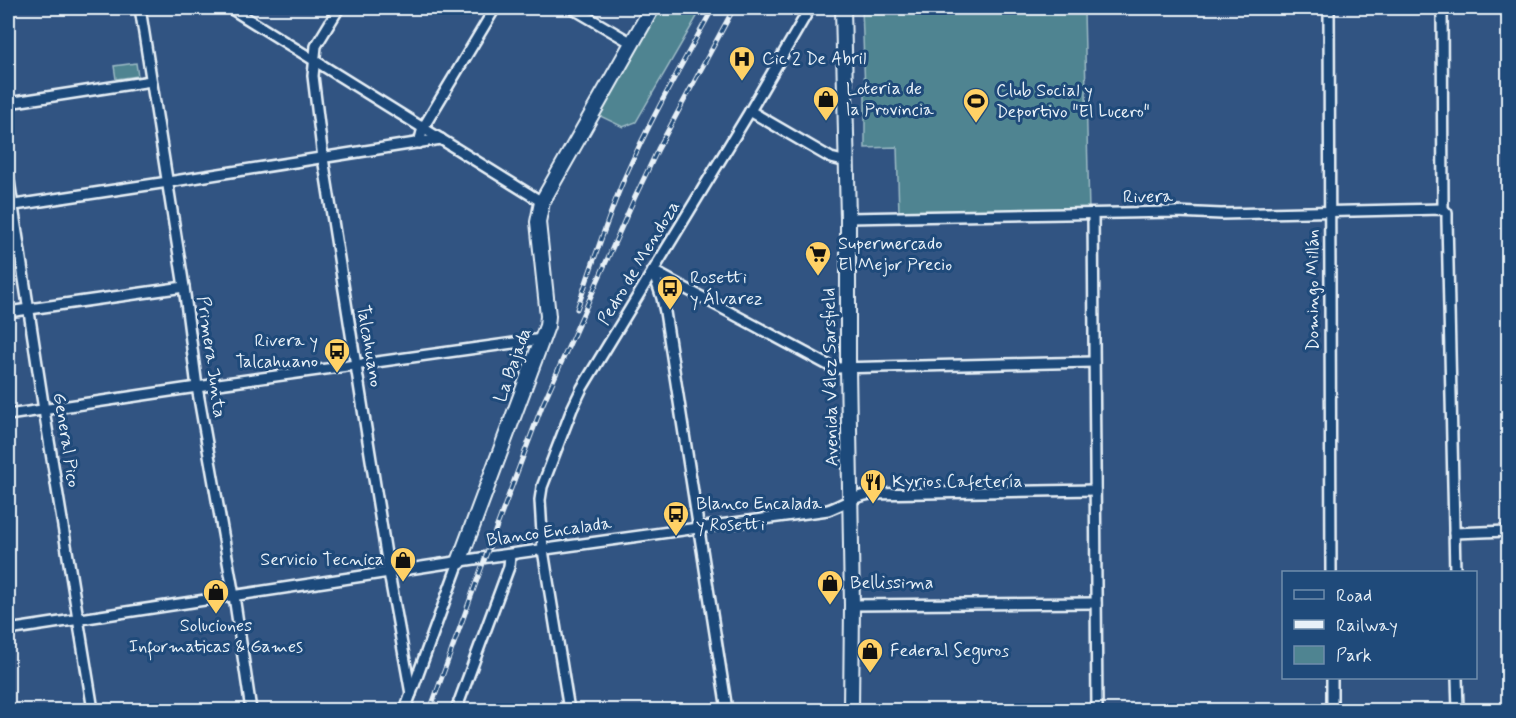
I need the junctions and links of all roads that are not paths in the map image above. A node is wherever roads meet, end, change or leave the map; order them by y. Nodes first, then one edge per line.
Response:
1 (140, 8) edge
2 (230, 8) edge
3 (250, 8) edge
4 (339, 8) edge
5 (495, 8) edge
6 (572, 8) edge
7 (652, 8) edge
8 (810, 8) edge
9 (843, 8) edge
10 (1329, 8) edge
11 (1442, 8) edge
12 (248, 19) junction
13 (632, 43) junction
14 (314, 60) junction
15 (151, 81) junction
16 (8, 103) edge
17 (750, 111) junction
18 (423, 128) junction
19 (441, 139) junction
20 (419, 143) junction
21 (322, 158) junction
22 (848, 162) junction
23 (8, 174) edge
24 (168, 182) junction
25 (542, 202) junction
26 (10, 205) edge
27 (1445, 211) junction
28 (1330, 212) junction
29 (1093, 214) junction
30 (848, 218) junction
31 (652, 271) junction
32 (184, 287) junction
33 (28, 309) junction
34 (8, 312) edge
35 (542, 339) junction
36 (1094, 362) junction
37 (356, 365) junction
38 (848, 368) junction
39 (197, 387) junction
40 (44, 410) junction
41 (8, 415) edge
42 (1095, 490) junction
43 (850, 500) junction
44 (700, 529) junction
45 (1509, 531) edge
46 (1454, 533) junction
47 (543, 550) junction
48 (510, 555) junction
49 (459, 562) junction
50 (1331, 571) edge
51 (1455, 571) edge
52 (389, 573) junction
53 (234, 596) junction
54 (1096, 603) junction
55 (852, 605) junction
56 (78, 619) junction
57 (8, 630) edge
58 (1332, 679) edge
59 (1457, 679) edge
60 (411, 694) junction
61 (93, 711) edge
62 (251, 711) edge
63 (405, 711) edge
64 (456, 711) edge
65 (569, 711) edge
66 (728, 711) edge
67 (851, 711) edge
68 (1097, 711) edge
69 (1332, 711) edge
70 (1458, 711) edge

1 - 15 street, Primera Junta
2 - 12 street
3 - 12 street
4 - 14 street, Talcahuano
5 - 18 street
6 - 13 street
7 - 13 main road, La Bajada
8 - 17 street, Pedro de Mendoza
9 - 22 main road, Avenida Vélez Sarsfield
10 - 28 street, Domingo Millán
11 - 27 street
12 - 14 street
13 - 25 main road, La Bajada
14 - 18 street
14 - 21 street, Talcahuano
15 - 16 street
15 - 24 street, Primera Junta
17 - 22 street
17 - 31 street, Pedro de Mendoza
18 - 19 street
18 - 20 street
19 - 20 street
19 - 25 street
20 - 21 street
21 - 24 street
21 - 37 street, Talcahuano
22 - 30 main road, Avenida Vélez Sarsfield
23 - 26 street, General Pico
24 - 26 street
24 - 32 street, Primera Junta
25 - 35 main road, La Bajada
26 - 33 street, General Pico
27 - 28 street, Rivera
27 - 46 street
28 - 29 street, Rivera
28 - 50 street, Domingo Millán
29 - 30 street, Rivera
29 - 36 street
30 - 38 main road, Avenida Vélez Sarsfield
31 - 38 street
31 - 44 street
31 - 47 street, Pedro de Mendoza
32 - 33 street
32 - 39 street, Primera Junta
33 - 34 street
33 - 40 street, General Pico
35 - 37 street
35 - 49 main road, La Bajada
36 - 38 street
36 - 42 street
37 - 39 street
37 - 52 street, Talcahuano
38 - 43 main road, Avenida Vélez Sarsfield
39 - 40 street
39 - 53 street, Primera Junta
40 - 41 street
40 - 56 street, General Pico
42 - 43 street, Blanco Encalada
42 - 54 street
43 - 44 street, Blanco Encalada
43 - 55 main road, Avenida Vélez Sarsfield
44 - 47 street, Blanco Encalada
44 - 66 street
45 - 46 street
46 - 51 street
47 - 48 street, Blanco Encalada
47 - 65 street, Pedro de Mendoza
48 - 49 street, Blanco Encalada
48 - 64 street
49 - 52 street, Blanco Encalada
49 - 60 street, La Bajada
52 - 53 street, Blanco Encalada
52 - 60 street, Talcahuano
53 - 56 street, Blanco Encalada
53 - 62 street, Primera Junta
54 - 55 street
54 - 68 street
55 - 67 main road, Avenida Vélez Sarsfield
56 - 57 street, Blanco Encalada
56 - 61 street, General Pico
58 - 69 street
59 - 70 street
60 - 63 street, La Bajada

